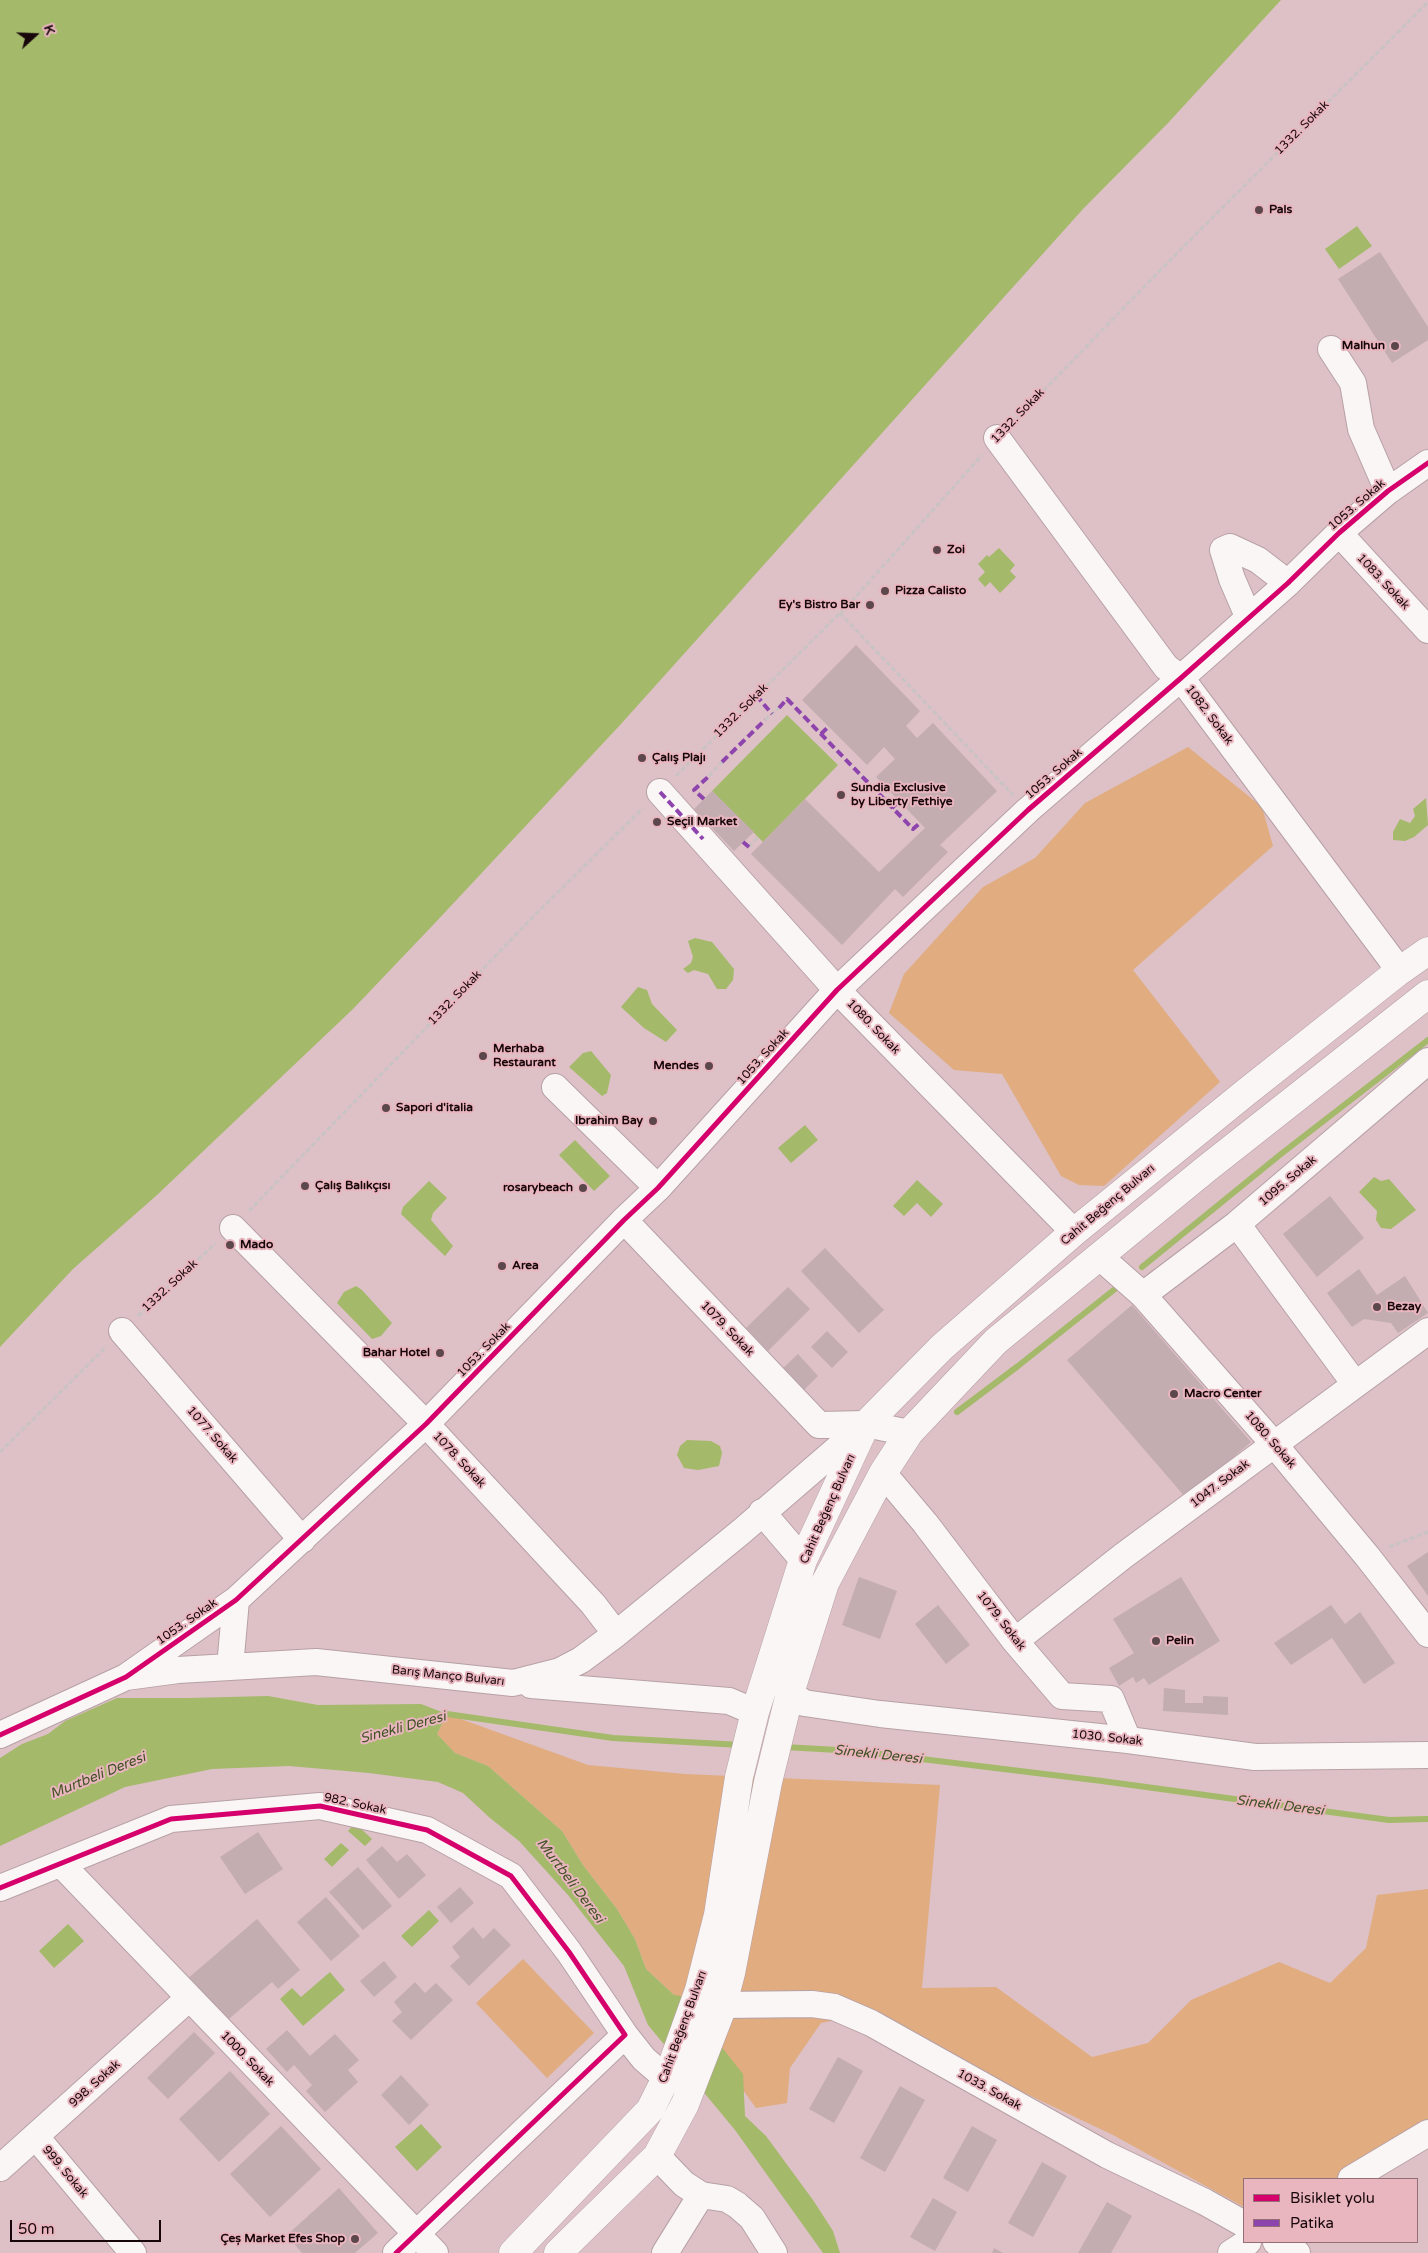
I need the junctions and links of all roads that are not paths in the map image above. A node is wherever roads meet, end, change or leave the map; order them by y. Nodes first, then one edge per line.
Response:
1 (1331, 349) dead end
2 (996, 438) road end
3 (1428, 463) edge
4 (1388, 491) junction
5 (1339, 533) junction
6 (1288, 582) junction
7 (1248, 616) junction
8 (1428, 630) edge
9 (1181, 678) junction
10 (660, 792) road end
11 (1428, 952) edge
12 (1398, 972) junction
13 (838, 990) junction
14 (1428, 994) edge
15 (1428, 1061) edge
16 (555, 1087) dead end
17 (658, 1188) junction
18 (624, 1220) junction
19 (1237, 1224) junction
20 (233, 1228) road end
21 (1074, 1232) junction
22 (1100, 1257) junction
23 (1143, 1295) junction
24 (122, 1331) road end
25 (1428, 1331) edge
26 (1355, 1384) junction
27 (426, 1424) junction
28 (866, 1424) junction
29 (909, 1433) junction
30 (1273, 1444) junction
31 (882, 1473) junction
32 (762, 1512) junction
33 (302, 1540) junction
34 (803, 1560) junction
35 (236, 1600) junction
36 (616, 1634) junction
37 (1428, 1634) edge
38 (1015, 1641) junction
39 (230, 1667) junction
40 (126, 1678) junction
41 (513, 1683) junction
42 (790, 1693) junction
43 (754, 1719) junction
44 (0, 1734) edge
45 (1128, 1740) junction
46 (1428, 1755) edge
47 (61, 1864) junction
48 (0, 1888) edge
49 (189, 1998) junction
50 (722, 2008) junction
51 (625, 2035) junction
52 (668, 2073) junction
53 (1428, 2133) edge
54 (36, 2137) junction
55 (657, 2156) junction
56 (0, 2168) edge
57 (1353, 2178) edge
58 (701, 2195) junction
59 (1243, 2223) edge
60 (416, 2234) junction
61 (1246, 2243) edge
62 (1278, 2243) edge
63 (133, 2253) edge
64 (396, 2253) edge
65 (435, 2253) edge
66 (513, 2253) edge
67 (558, 2253) edge
68 (666, 2253) edge
69 (774, 2253) edge
70 (1231, 2253) edge
71 (1296, 2253) edge

1 - 4 street
2 - 9 street, 1082. Sokak
3 - 4 street, 1053. Sokak
4 - 5 street, 1053. Sokak
5 - 6 street, 1053. Sokak
5 - 8 street, 1083. Sokak
6 - 7 street, 1053. Sokak
6 - 7 street
7 - 9 street, 1053. Sokak
9 - 12 street, 1082. Sokak
9 - 13 street, 1053. Sokak
10 - 13 street, 1080. Sokak
11 - 12 main road, Cahit Beğenç Bulvarı
12 - 21 main road, Cahit Beğenç Bulvarı
13 - 17 street, 1053. Sokak
13 - 21 street, 1080. Sokak
14 - 22 main road
15 - 19 street, 1095. Sokak
16 - 17 street
17 - 18 street, 1053. Sokak
18 - 27 street, 1053. Sokak
18 - 28 street, 1079. Sokak
19 - 23 street, 1095. Sokak
19 - 26 street
20 - 27 street, 1078. Sokak
21 - 28 main road, Cahit Beğenç Bulvarı
22 - 23 street, 1080. Sokak
22 - 29 main road
23 - 30 street, 1080. Sokak
24 - 33 street, 1077. Sokak
25 - 26 street, 1047. Sokak
26 - 30 street, 1047. Sokak
27 - 33 street, 1053. Sokak
27 - 36 street, 1078. Sokak
28 - 29 street
28 - 32 street, Barış Manço Bulvarı
28 - 34 main road, Cahit Beğenç Bulvarı
29 - 31 main road
30 - 37 street, 1080. Sokak
30 - 38 street, 1047. Sokak
31 - 38 street, 1079. Sokak
31 - 42 main road
32 - 34 street
32 - 36 street, Barış Manço Bulvarı
33 - 35 street, 1053. Sokak
34 - 43 main road, Cahit Beğenç Bulvarı
35 - 39 street
35 - 40 street, 1053. Sokak
36 - 41 street, Barış Manço Bulvarı
38 - 45 street, 1079. Sokak
39 - 40 street, Barış Manço Bulvarı
39 - 41 street, Barış Manço Bulvarı
40 - 44 street, Barış Manço Bulvarı
41 - 43 street
42 - 45 street, 1030. Sokak
42 - 50 main road
43 - 52 main road, Cahit Beğenç Bulvarı
45 - 46 street, 1030. Sokak
47 - 48 street, 982. Sokak
47 - 49 street, 1000. Sokak
47 - 51 street, 982. Sokak
49 - 54 street, 998. Sokak
49 - 60 street, 1000. Sokak
50 - 55 main road
50 - 59 street, 1033. Sokak
51 - 52 street, 982. Sokak
51 - 60 street
52 - 66 main road, Cahit Beğenç Bulvarı
53 - 57 street
54 - 56 street, 998. Sokak
54 - 63 street, 999. Sokak
55 - 58 street
55 - 67 main road
58 - 68 street
58 - 69 street
60 - 64 street
60 - 65 street, 1000. Sokak
61 - 70 street
62 - 71 street

